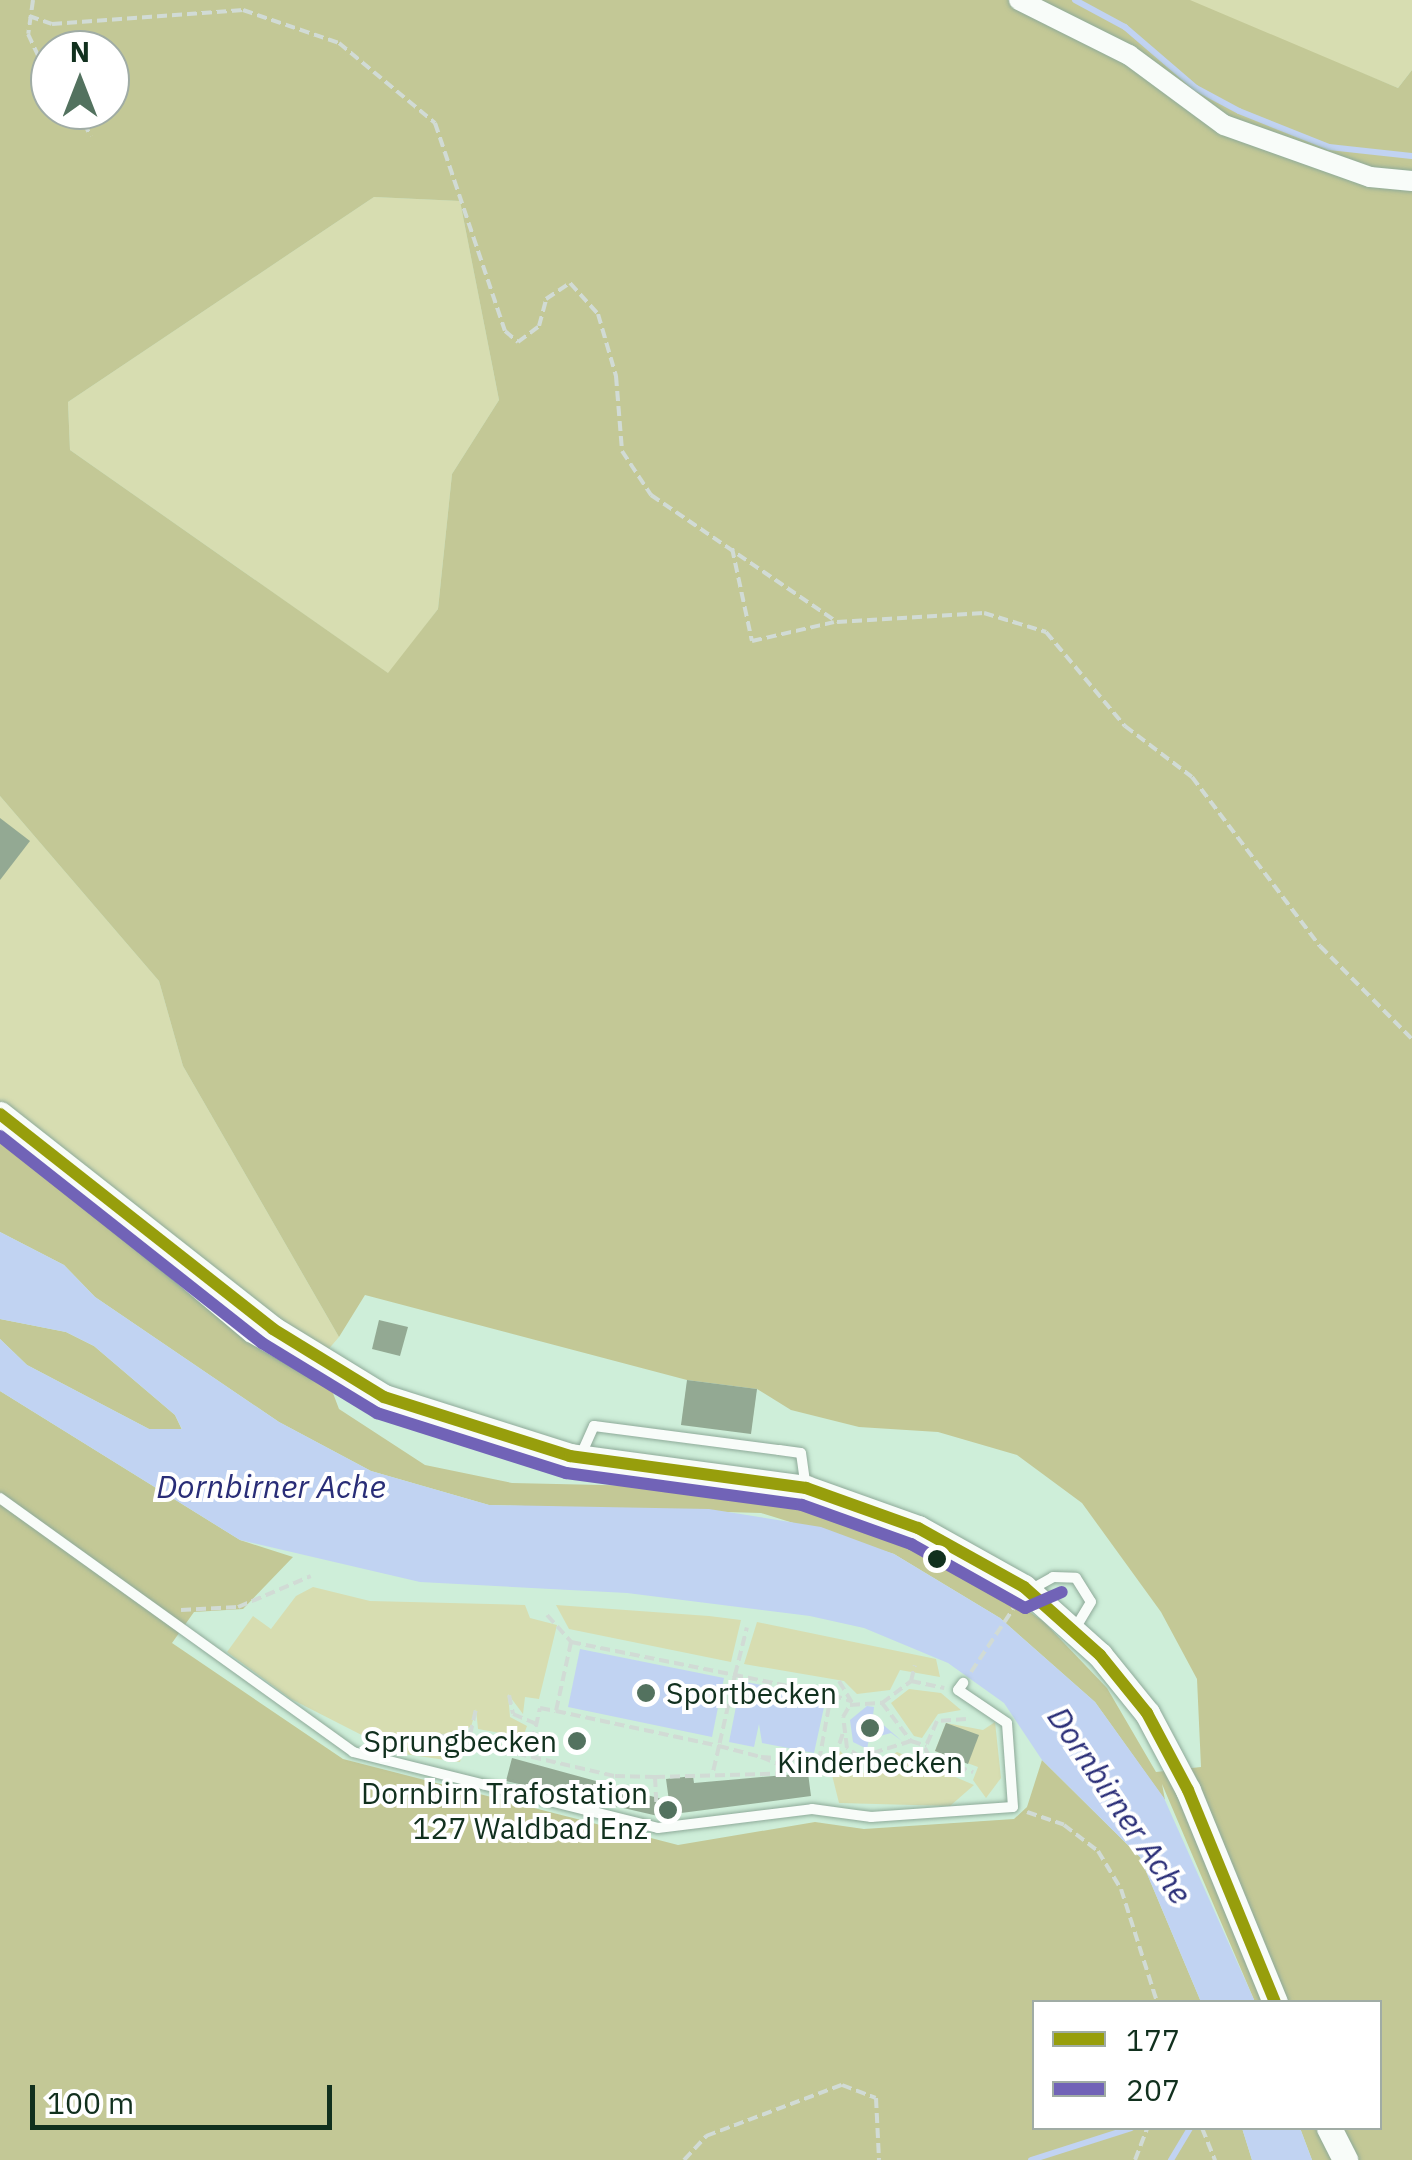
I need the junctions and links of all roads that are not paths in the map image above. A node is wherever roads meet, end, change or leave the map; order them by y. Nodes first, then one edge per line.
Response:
1 (1020, 0) edge
2 (1412, 181) edge
3 (0, 1114) edge
4 (0, 1128) edge
5 (324, 1366) junction
6 (580, 1458) junction
7 (806, 1488) junction
8 (0, 1498) edge
9 (1021, 1600) junction
10 (1075, 1630) junction
11 (963, 1684) road end
12 (1274, 2000) edge
13 (1330, 2130) edge
14 (1345, 2160) edge

1 - 2 street
3 - 5 street
4 - 5 lane
5 - 6 street
6 - 7 street
6 - 7 lane
7 - 9 street
8 - 11 lane
9 - 10 street
9 - 10 lane
10 - 12 street
13 - 14 street

